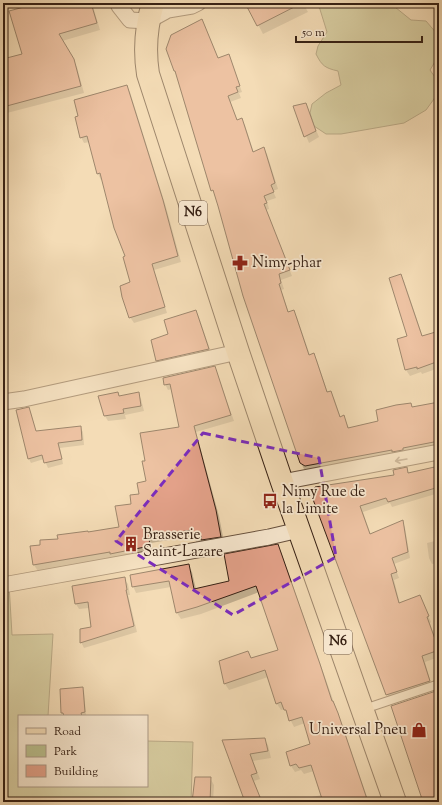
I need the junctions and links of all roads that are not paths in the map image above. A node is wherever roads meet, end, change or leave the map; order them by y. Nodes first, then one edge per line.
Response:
1 (118, 3) edge
2 (198, 3) edge
3 (151, 12) edge
4 (238, 352) junction
5 (3, 402) edge
6 (439, 452) edge
7 (282, 482) junction
8 (299, 530) junction
9 (3, 585) edge
10 (439, 684) edge
11 (362, 710) junction
12 (395, 802) edge

1 - 3 street
2 - 3 street
3 - 4 main road, N6
4 - 5 street
4 - 7 main road, N6
6 -> 7 street
7 - 8 main road, N6
8 - 9 street
8 - 11 main road, N6
10 - 11 lane
11 - 12 main road, N6

